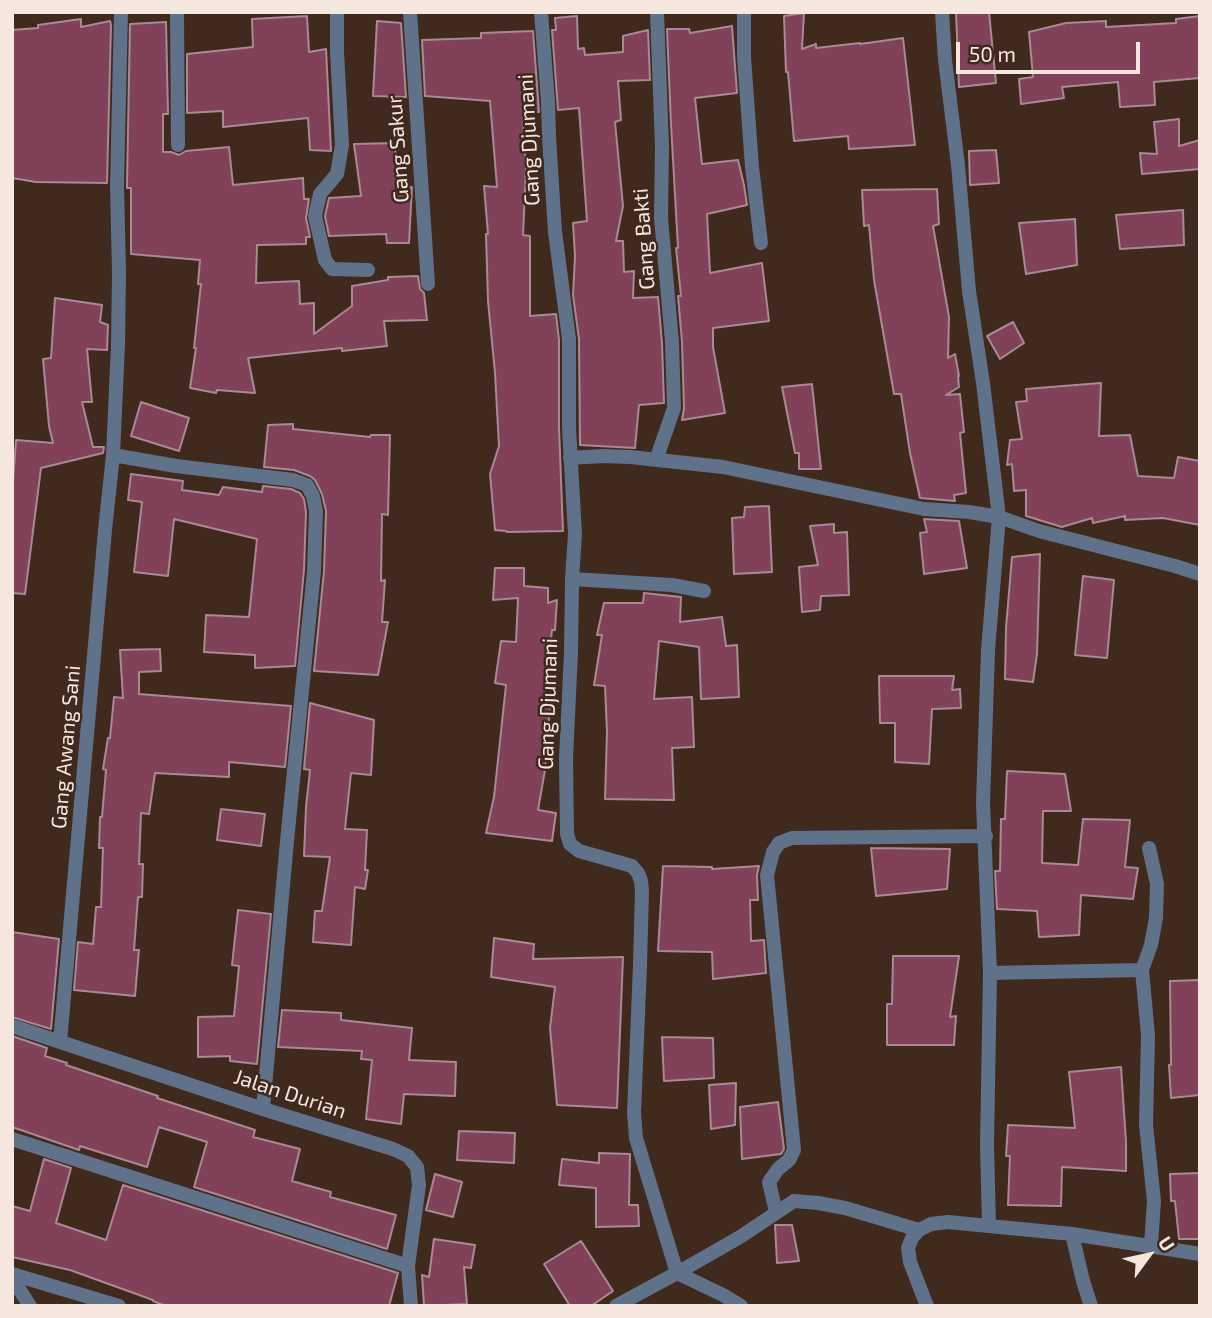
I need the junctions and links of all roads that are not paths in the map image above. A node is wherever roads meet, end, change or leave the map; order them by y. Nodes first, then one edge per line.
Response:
1 (121, 12) edge
2 (177, 12) edge
3 (337, 12) edge
4 (410, 12) edge
5 (541, 12) edge
6 (657, 12) edge
7 (744, 12) edge
8 (942, 12) edge
9 (178, 145) dead end
10 (761, 243) dead end
11 (368, 270) dead end
12 (428, 284) dead end
13 (113, 455) junction
14 (570, 458) junction
15 (656, 460) junction
16 (999, 517) junction
17 (1200, 574) edge
18 (572, 579) junction
19 (704, 591) dead end
20 (986, 836) junction
21 (1149, 848) dead end
22 (1142, 970) junction
23 (990, 973) junction
24 (12, 1026) edge
25 (60, 1042) junction
26 (263, 1109) junction
27 (12, 1139) edge
28 (776, 1212) junction
29 (989, 1226) junction
30 (919, 1230) junction
31 (1072, 1234) junction
32 (1151, 1245) junction
33 (1200, 1255) edge
34 (408, 1266) junction
35 (677, 1273) junction
36 (12, 1276) edge
37 (30, 1306) edge
38 (119, 1306) edge
39 (411, 1306) edge
40 (616, 1306) edge
41 (741, 1306) edge
42 (928, 1306) edge
43 (1091, 1306) edge

1 - 13 street, Gang Awang Sani
2 - 9 street
3 - 11 street
4 - 12 street, Gang Sakur
5 - 14 street, Gang Djumani
6 - 15 street, Gang Bakti
7 - 10 street
8 - 16 street
13 - 25 street, Gang Awang Sani
13 - 26 street
14 - 15 street
14 - 18 street, Gang Djumani
15 - 16 street
16 - 17 street
16 - 20 street
18 - 19 street
18 - 35 street, Gang Djumani
20 - 23 street
20 - 28 street
21 - 22 street
22 - 23 street
22 - 32 street
23 - 29 street
24 - 25 street, Jalan Durian
25 - 26 street, Jalan Durian
26 - 34 street, Jalan Durian
27 - 34 street
28 - 30 street
28 - 35 street
29 - 30 street
29 - 31 street
30 - 42 street
31 - 32 street
31 - 43 street
32 - 33 street
34 - 39 street, Jalan Durian
35 - 40 street
35 - 41 street
36 - 37 street
36 - 38 street

